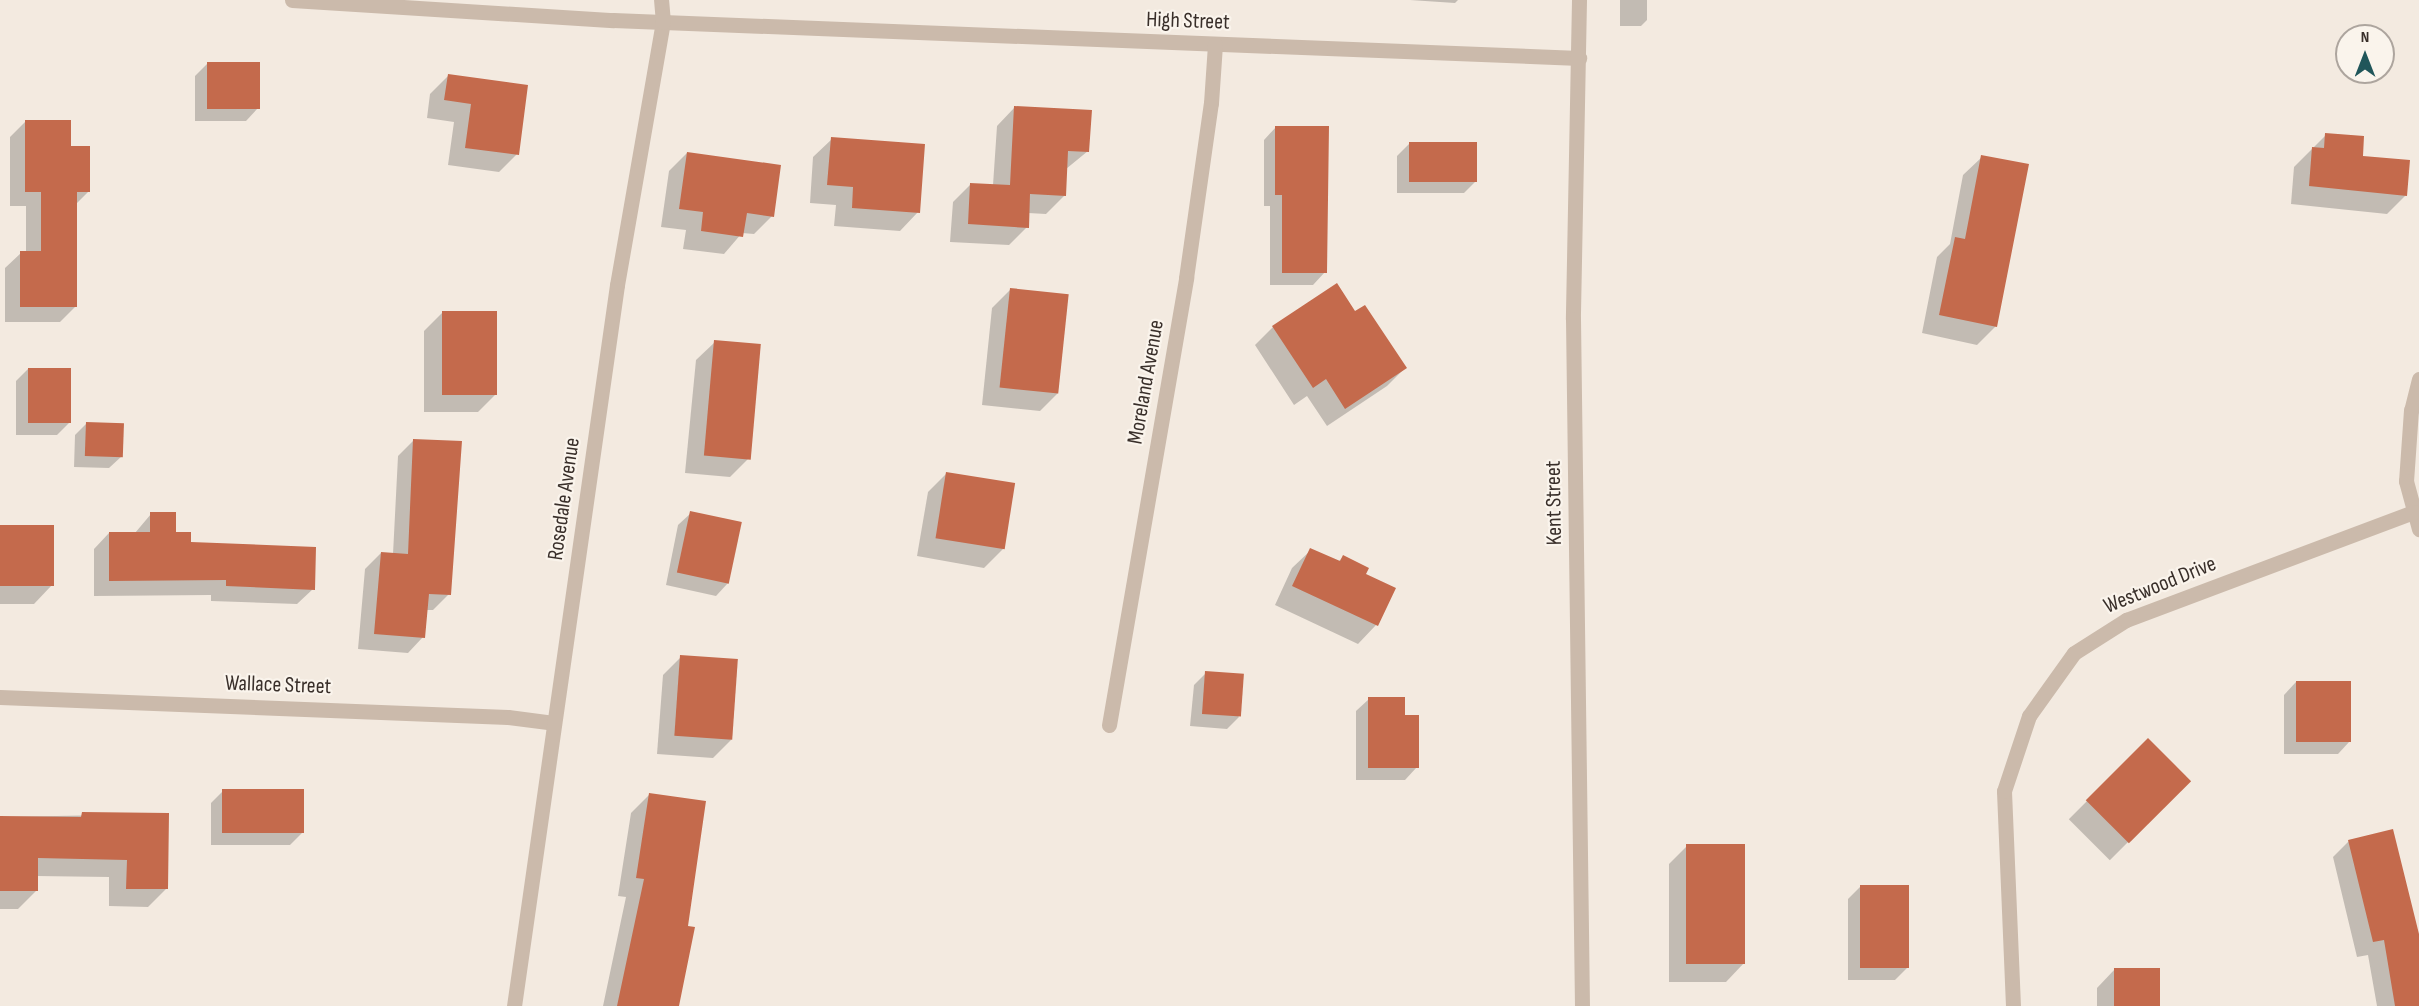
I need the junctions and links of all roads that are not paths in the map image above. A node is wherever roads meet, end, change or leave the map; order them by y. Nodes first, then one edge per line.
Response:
1 (292, 0) edge
2 (661, 0) edge
3 (1579, 0) edge
4 (663, 22) junction
5 (1215, 44) junction
6 (1579, 58) junction
7 (2419, 379) edge
8 (2413, 512) junction
9 (2419, 530) edge
10 (0, 697) edge
11 (554, 723) junction
12 (1109, 725) dead end
13 (514, 1006) edge
14 (1582, 1006) edge
15 (2013, 1006) edge

1 - 4 street, High Street
2 - 4 street, Rosedale Avenue
3 - 6 street, Kent Street
4 - 5 street, High Street
4 - 11 street, Rosedale Avenue
5 - 6 street, High Street
5 - 12 street, Moreland Avenue
6 - 14 street, Kent Street
7 - 8 street
8 - 9 street
8 - 15 street, Westwood Drive
10 - 11 street, Wallace Street
11 - 13 street, Rosedale Avenue

